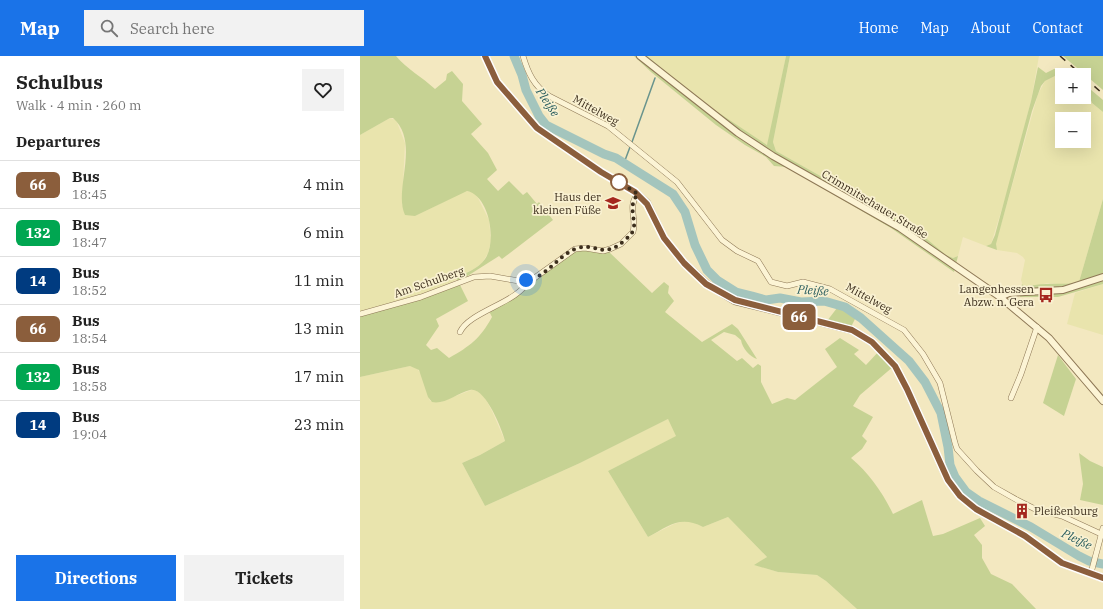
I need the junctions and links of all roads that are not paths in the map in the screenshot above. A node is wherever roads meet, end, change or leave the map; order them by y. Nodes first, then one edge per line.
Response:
1 (485, 56) edge
2 (523, 56) edge
3 (640, 56) edge
4 (638, 194) junction
5 (1103, 278) edge
6 (529, 280) junction
7 (1000, 297) junction
8 (360, 314) edge
9 (1037, 327) junction
10 (460, 332) dead end
11 (1011, 398) dead end
12 (1103, 400) edge
13 (1102, 531) edge
14 (1101, 543) edge
15 (1092, 570) junction
16 (1103, 578) edge

1 - 4 street
2 - 13 street, Mittelweg
3 - 7 street, Crimmitschauer Straße
4 - 6 street
4 - 15 street
5 - 7 street
6 - 8 street, Am Schulberg
6 - 10 street
7 - 9 street, Crimmitschauer Straße
9 - 11 street
9 - 12 street, Crimmitschauer Straße
13 - 14 street
14 - 15 street
15 - 16 street

